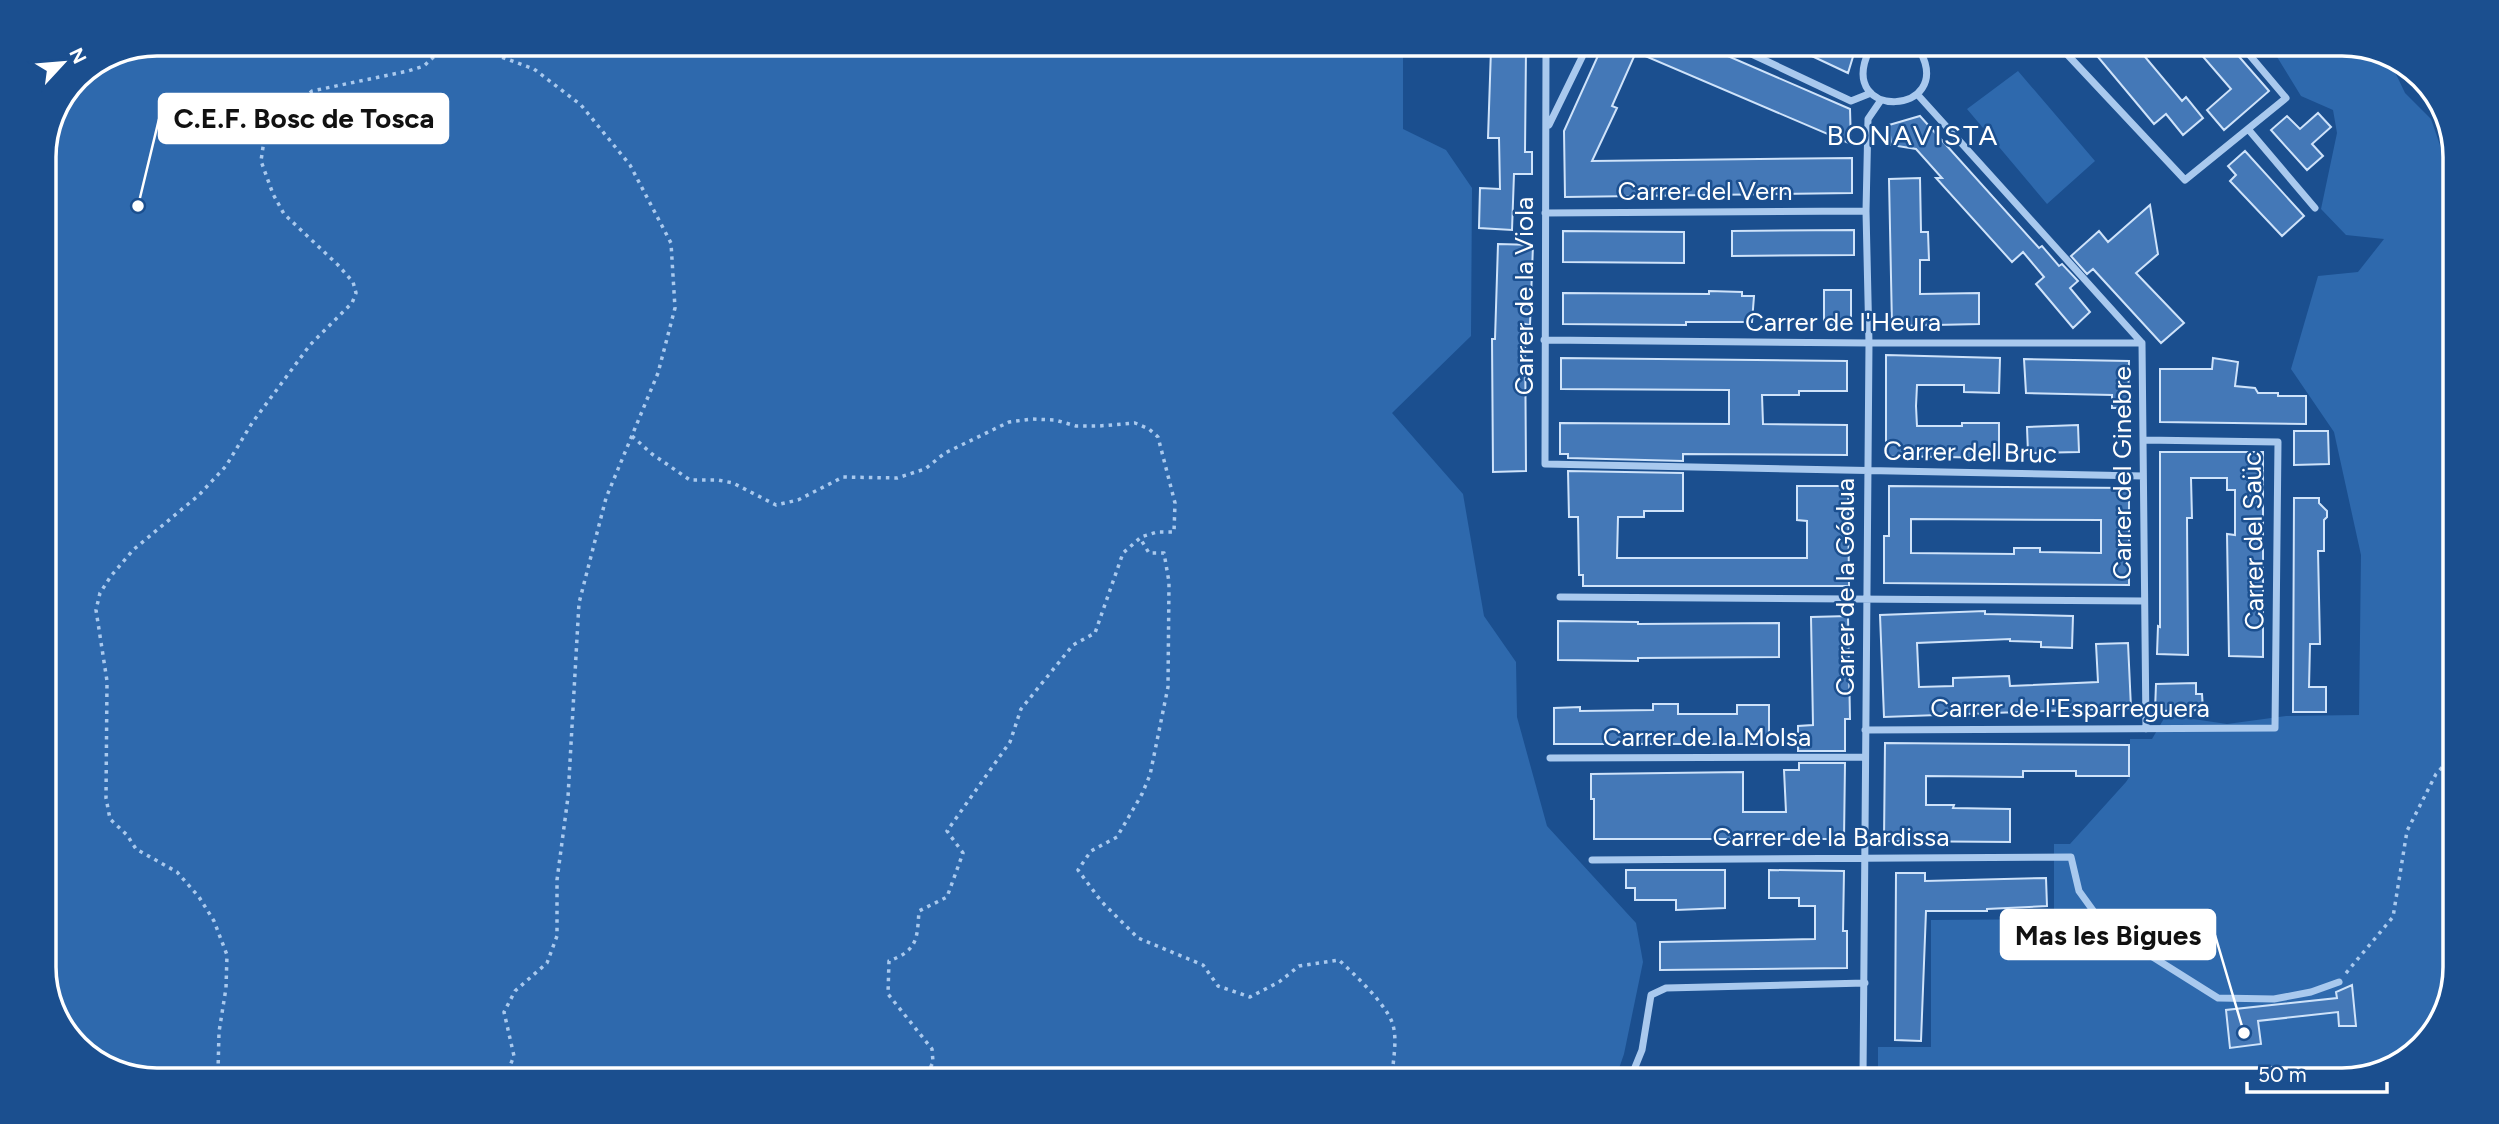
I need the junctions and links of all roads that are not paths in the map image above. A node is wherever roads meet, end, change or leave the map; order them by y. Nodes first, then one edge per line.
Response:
1 (1546, 56) edge
2 (1583, 56) edge
3 (1756, 56) edge
4 (1867, 56) edge
5 (1923, 56) edge
6 (2069, 56) edge
7 (2250, 56) edge
8 (1871, 93) junction
9 (1917, 94) junction
10 (1881, 100) junction
11 (1547, 128) junction
12 (2248, 129) junction
13 (2315, 208) dead end
14 (1866, 211) junction
15 (1545, 213) junction
16 (1544, 340) junction
17 (2142, 343) junction
18 (1869, 344) junction
19 (2143, 440) junction
20 (1545, 464) joint
21 (1867, 471) junction
22 (2143, 476) junction
23 (1560, 597) dead end
24 (1866, 601) junction
25 (2144, 601) junction
26 (2275, 728) joint
27 (2146, 729) junction
28 (1864, 730) junction
29 (1865, 757) junction
30 (1550, 758) dead end
31 (1865, 857) junction
32 (1592, 860) dead end
33 (2339, 982) road end
34 (1865, 983) junction
35 (1635, 1068) edge
36 (1863, 1068) edge

1 - 11 street, Carrer de la Viola
2 - 11 street, Carrer de la Viola
3 - 8 street
4 - 8 street
5 - 9 street
6 - 12 street
7 - 12 street
8 - 10 street
9 - 10 street
9 - 17 street, Carrer del Ginebre
10 - 14 street, Carrer de la Gódua
11 - 15 street, Carrer de la Viola
12 - 13 street
14 - 15 street, Carrer del Vern
14 - 18 street, Carrer de la Gódua
15 - 16 street, Carrer de la Viola
16 - 18 street, Carrer de l'Heura
16 - 20 street, Carrer de la Viola
17 - 18 street, Carrer de l'Heura
17 - 19 street, Carrer del Ginebre
18 - 21 street, Carrer de la Gódua
19 - 22 street, Carrer del Ginebre
19 - 26 street, Carrer del Saüc
20 - 21 street, Carrer del Bruc
21 - 22 street, Carrer del Bruc
21 - 24 street, Carrer de la Gódua
22 - 25 street, Carrer del Ginebre
23 - 24 street
24 - 25 street
24 - 28 street, Carrer de la Gódua
25 - 27 street, Carrer del Ginebre
26 - 27 street, Carrer de l'Esparreguera
27 - 28 street, Carrer de l'Esparreguera
28 - 29 street, Carrer de la Gódua
29 - 30 street, Carrer de la Molsa
29 - 31 street, Carrer de la Gódua
31 - 32 street, Carrer de la Bardissa
31 - 33 street, Carrer de la Bardissa
31 - 34 street, Carrer de la Gódua
34 - 35 street
34 - 36 street, Carrer de la Gódua

